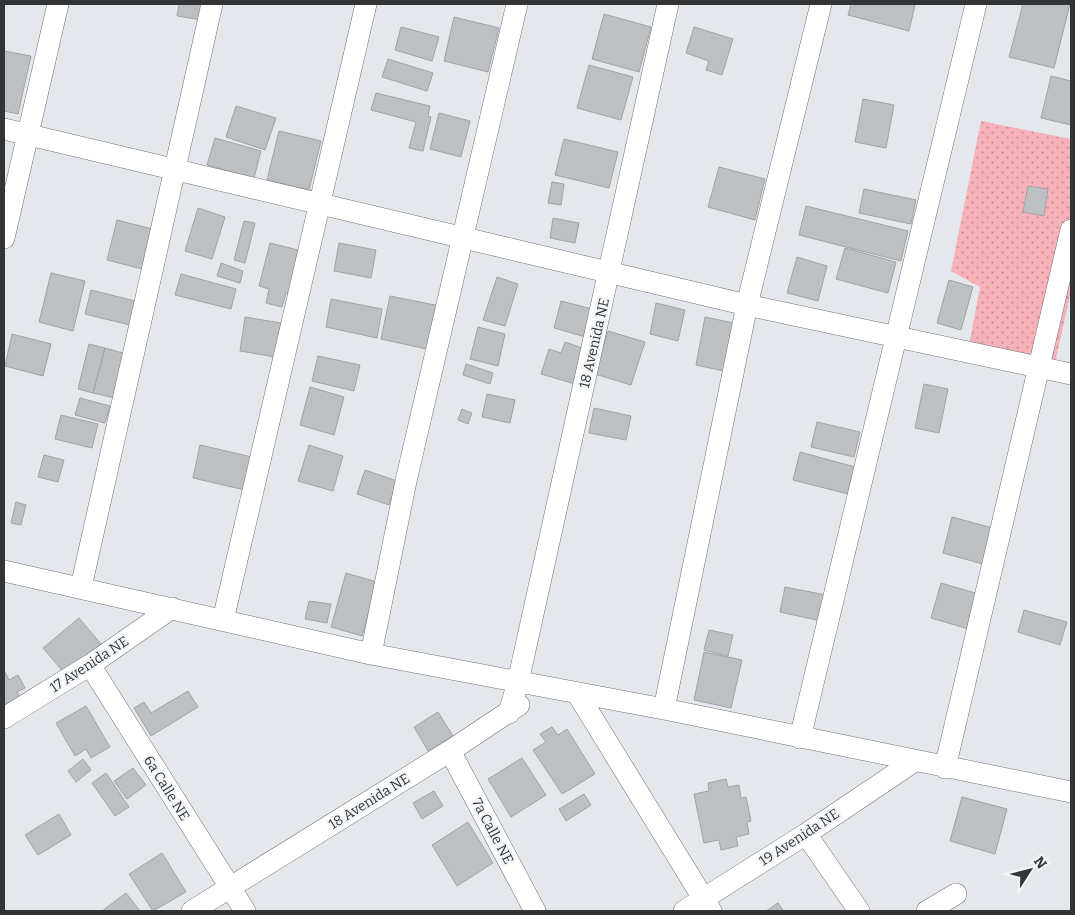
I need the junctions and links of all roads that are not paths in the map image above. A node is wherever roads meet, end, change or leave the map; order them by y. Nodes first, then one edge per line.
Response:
1 (58, 4) edge
2 (212, 4) edge
3 (366, 4) edge
4 (517, 4) edge
5 (668, 4) edge
6 (821, 4) edge
7 (976, 4) edge
8 (4, 129) edge
9 (28, 135) junction
10 (175, 168) junction
11 (320, 203) junction
12 (1071, 230) edge
13 (4, 238) edge
14 (464, 238) junction
15 (610, 273) junction
16 (747, 305) junction
17 (897, 339) junction
18 (1039, 367) junction
19 (1071, 374) edge
20 (4, 572) edge
21 (81, 587) junction
22 (172, 608) junction
23 (223, 620) junction
24 (371, 654) junction
25 (90, 665) junction
26 (518, 682) junction
27 (543, 686) junction
28 (577, 693) junction
29 (664, 709) junction
30 (509, 713) junction
31 (4, 718) edge
32 (800, 738) junction
33 (450, 751) junction
34 (913, 762) junction
35 (946, 768) junction
36 (1071, 792) edge
37 (806, 834) junction
38 (230, 888) junction
39 (956, 894) dead end
40 (707, 905) edge
41 (192, 911) edge
42 (245, 911) edge
43 (535, 911) edge
44 (684, 911) edge
45 (859, 911) edge
46 (927, 911) edge

1 - 9 street
2 - 10 street
3 - 11 street
4 - 14 street
5 - 15 street, 18 Avenida NE
6 - 16 street
7 - 17 street
8 - 9 street
9 - 10 street
9 - 13 street
10 - 11 street
10 - 21 street
11 - 14 street
11 - 23 street
12 - 18 street
14 - 15 street
14 - 24 street
15 - 16 street
15 - 26 street, 18 Avenida NE
16 - 17 street
16 - 29 street
17 - 18 street
17 - 32 street
18 - 19 street
18 - 35 street
20 - 21 street
21 - 22 street
22 - 23 street
22 - 25 street, 17 Avenida NE
23 - 24 street
24 - 26 street
25 - 31 street, 17 Avenida NE
25 - 38 street, 6a Calle NE
26 - 27 street
26 - 30 street, 18 Avenida NE
27 - 28 street
27 - 30 street, 18 Avenida NE
28 - 29 street
28 - 40 street
29 - 32 street
30 - 33 street, 18 Avenida NE
32 - 34 street
33 - 38 street, 18 Avenida NE
33 - 43 street, 7a Calle NE
34 - 35 street
34 - 37 street, 19 Avenida NE
35 - 36 street
37 - 40 street, 19 Avenida NE
37 - 45 street
38 - 41 street, 18 Avenida NE
38 - 42 street, 6a Calle NE
39 - 46 street
40 - 44 street, 19 Avenida NE

